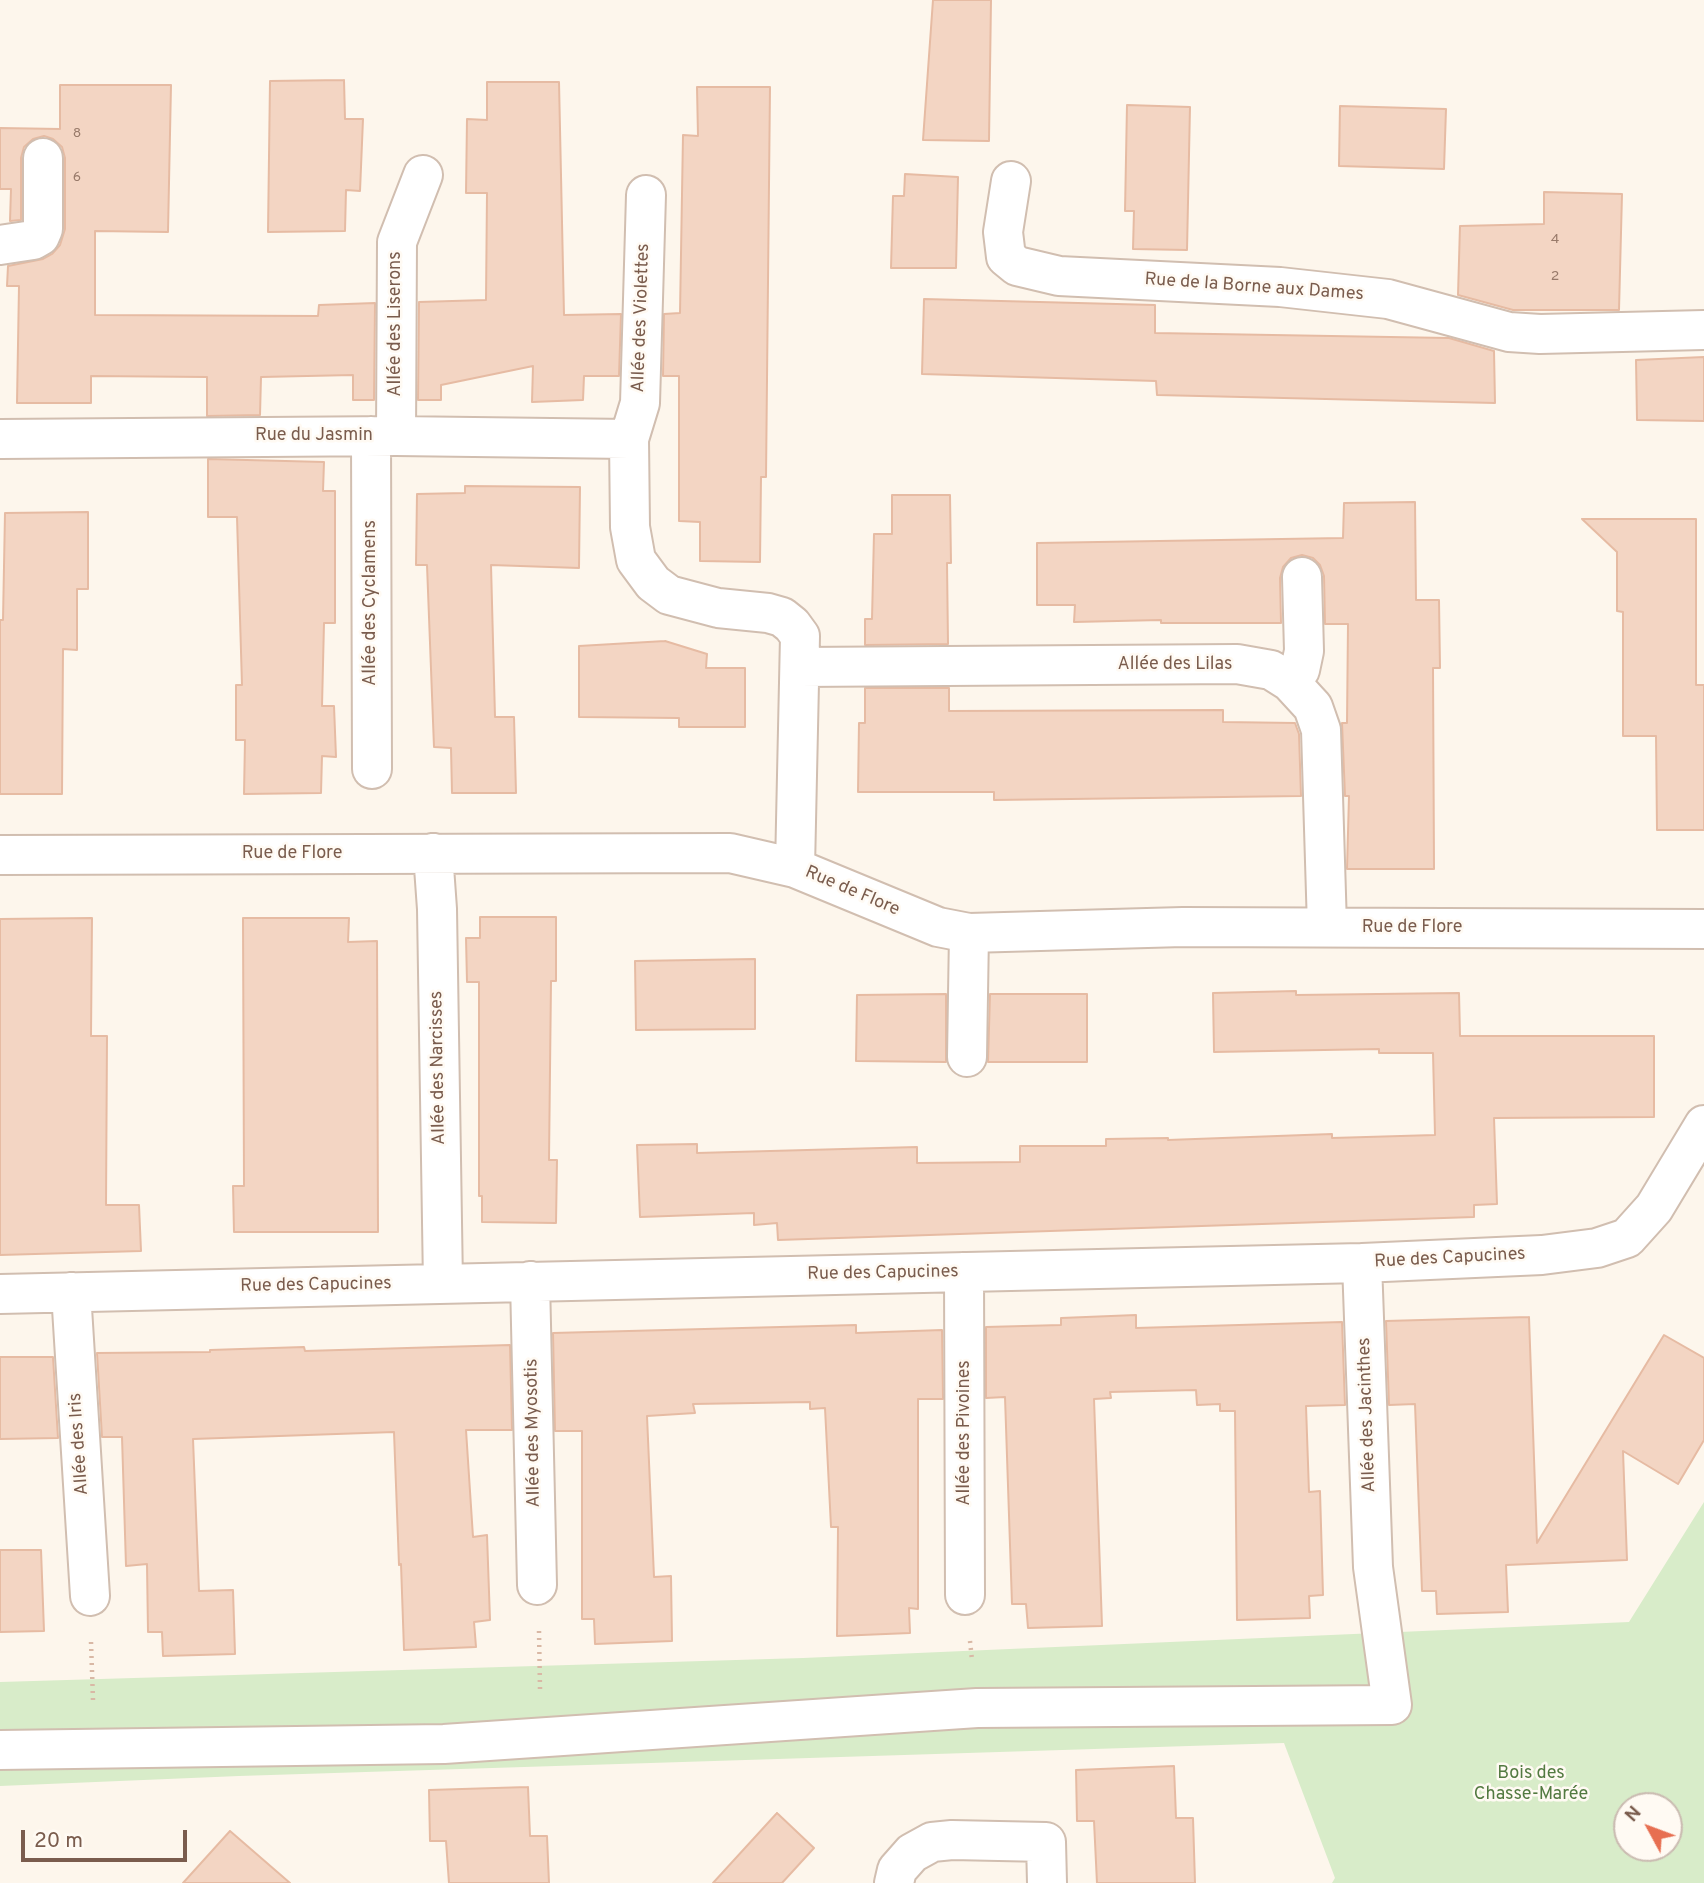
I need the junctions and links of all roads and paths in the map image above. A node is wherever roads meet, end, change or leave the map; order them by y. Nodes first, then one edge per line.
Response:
1 (43, 158) dead end
2 (423, 176) dead end
3 (1011, 181) dead end
4 (646, 195) dead end
5 (0, 245) edge
6 (1704, 330) edge
7 (383, 436) junction
8 (0, 439) edge
9 (629, 439) junction
10 (1302, 577) dead end
11 (800, 667) junction
12 (1290, 682) junction
13 (372, 769) dead end
14 (433, 853) junction
15 (0, 855) edge
16 (795, 868) junction
17 (1327, 927) junction
18 (1704, 929) edge
19 (969, 933) junction
20 (967, 1057) dead end
21 (1704, 1125) edge
22 (1362, 1263) junction
23 (964, 1272) junction
24 (530, 1282) junction
25 (443, 1284) junction
26 (71, 1292) junction
27 (0, 1294) edge
28 (537, 1585) joint
29 (965, 1595) joint
30 (90, 1596) joint
31 (977, 1708) junction
32 (542, 1735) junction
33 (95, 1749) junction
34 (0, 1750) edge
35 (894, 1883) edge
36 (1047, 1883) edge

1 - 5 street
2 - 7 street, Allée des Liserons
3 - 6 street, Rue de la Borne aux Dames
4 - 9 street, Allée des Violettes
7 - 8 street, Rue du Jasmin
7 - 9 street, Rue du Jasmin
7 - 13 street, Allée des Cyclamens
9 - 11 street, Allée des Violettes
10 - 12 street
11 - 12 street, Allée des Lilas
11 - 16 street, Allée des Violettes
12 - 17 street, Allée des Lilas
14 - 15 street, Rue de Flore
14 - 16 street, Rue de Flore
14 - 25 street, Allée des Narcisses
16 - 19 street, Rue de Flore
17 - 18 street, Rue de Flore
17 - 19 street, Rue de Flore
19 - 20 street
21 - 22 street, Rue des Capucines
22 - 23 street, Rue des Capucines
22 - 31 street, Allée des Jacinthes
23 - 24 street, Rue des Capucines
23 - 29 street, Allée des Pivoines
24 - 25 street, Rue des Capucines
24 - 28 street, Allée des Myosotis
25 - 26 street, Rue des Capucines
26 - 27 street, Rue des Capucines
26 - 30 street, Allée des Iris
28 - 32 path
29 - 31 path
30 - 33 path
31 - 32 street
32 - 33 street
33 - 34 street
35 - 36 street

